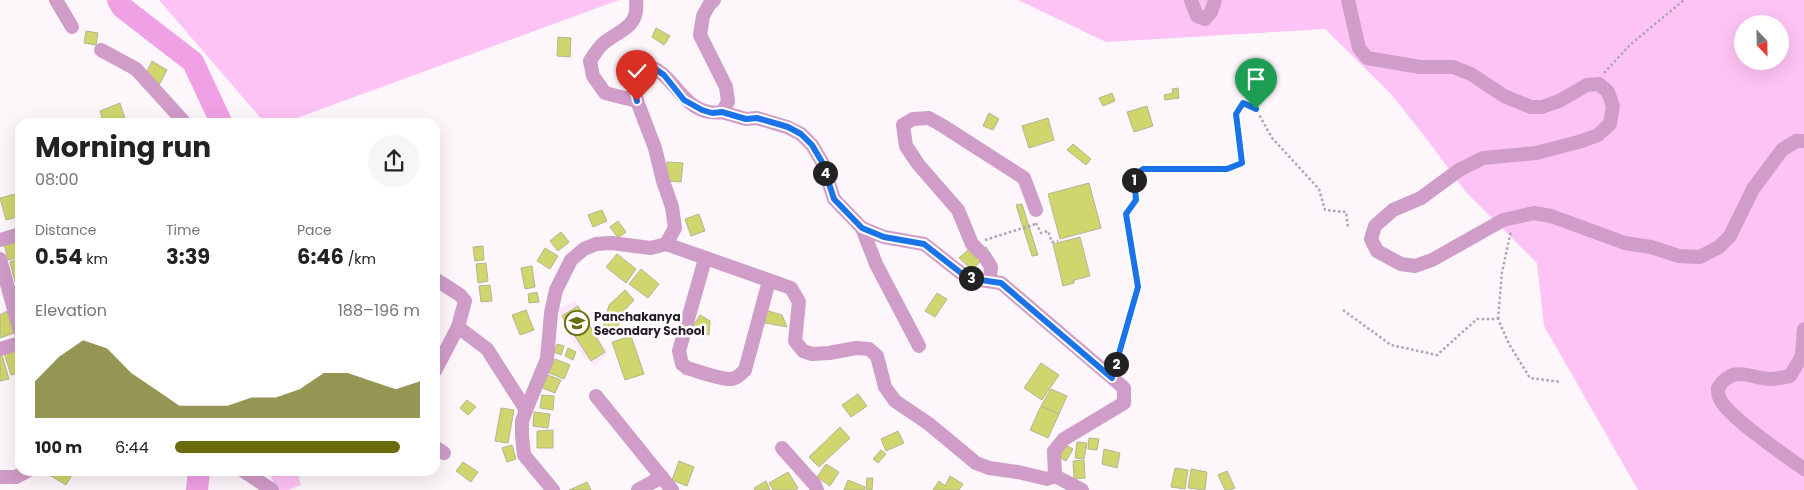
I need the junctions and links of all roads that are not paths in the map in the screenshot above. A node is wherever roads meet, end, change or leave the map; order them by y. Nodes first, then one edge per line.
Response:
1 (56, 0) edge
2 (636, 0) edge
3 (714, 0) edge
4 (1191, 0) edge
5 (1215, 0) edge
6 (1348, 0) edge
7 (72, 27) dead end
8 (101, 50) dead end
9 (637, 101) junction
10 (722, 112) junction
11 (181, 118) edge
12 (1804, 141) edge
13 (1036, 210) dead end
14 (862, 228) junction
15 (15, 236) edge
16 (0, 240) edge
17 (666, 244) junction
18 (0, 259) edge
19 (705, 259) junction
20 (990, 280) junction
21 (769, 281) junction
22 (440, 282) edge
23 (14, 306) junction
24 (15, 310) edge
25 (0, 311) edge
26 (458, 327) junction
27 (1804, 329) edge
28 (15, 344) edge
29 (919, 346) dead end
30 (0, 349) edge
31 (440, 361) edge
32 (596, 396) dead end
33 (526, 410) junction
34 (782, 448) dead end
35 (1804, 469) edge
36 (18, 476) edge
37 (251, 476) edge
38 (1055, 476) junction
39 (0, 477) edge
40 (662, 477) junction
41 (1073, 488) edge
42 (272, 490) edge
43 (553, 490) edge
44 (638, 490) edge
45 (672, 490) edge
46 (817, 490) edge

1 - 7 street
2 - 9 street
3 - 10 street
4 - 5 street
6 - 12 street
8 - 11 street
9 - 10 street
9 - 17 street
10 - 14 street
13 - 20 street
14 - 20 street
14 - 29 street
15 - 16 street
17 - 19 street
17 - 33 street
18 - 23 street
19 - 21 street
19 - 21 street
20 - 38 street
21 - 38 street
22 - 26 street
23 - 24 street
23 - 25 street
26 - 31 street
26 - 33 street
27 - 35 street
28 - 30 street
32 - 40 street
33 - 43 street
34 - 46 street
36 - 39 street
37 - 42 street
38 - 41 street
40 - 44 street
40 - 45 street

